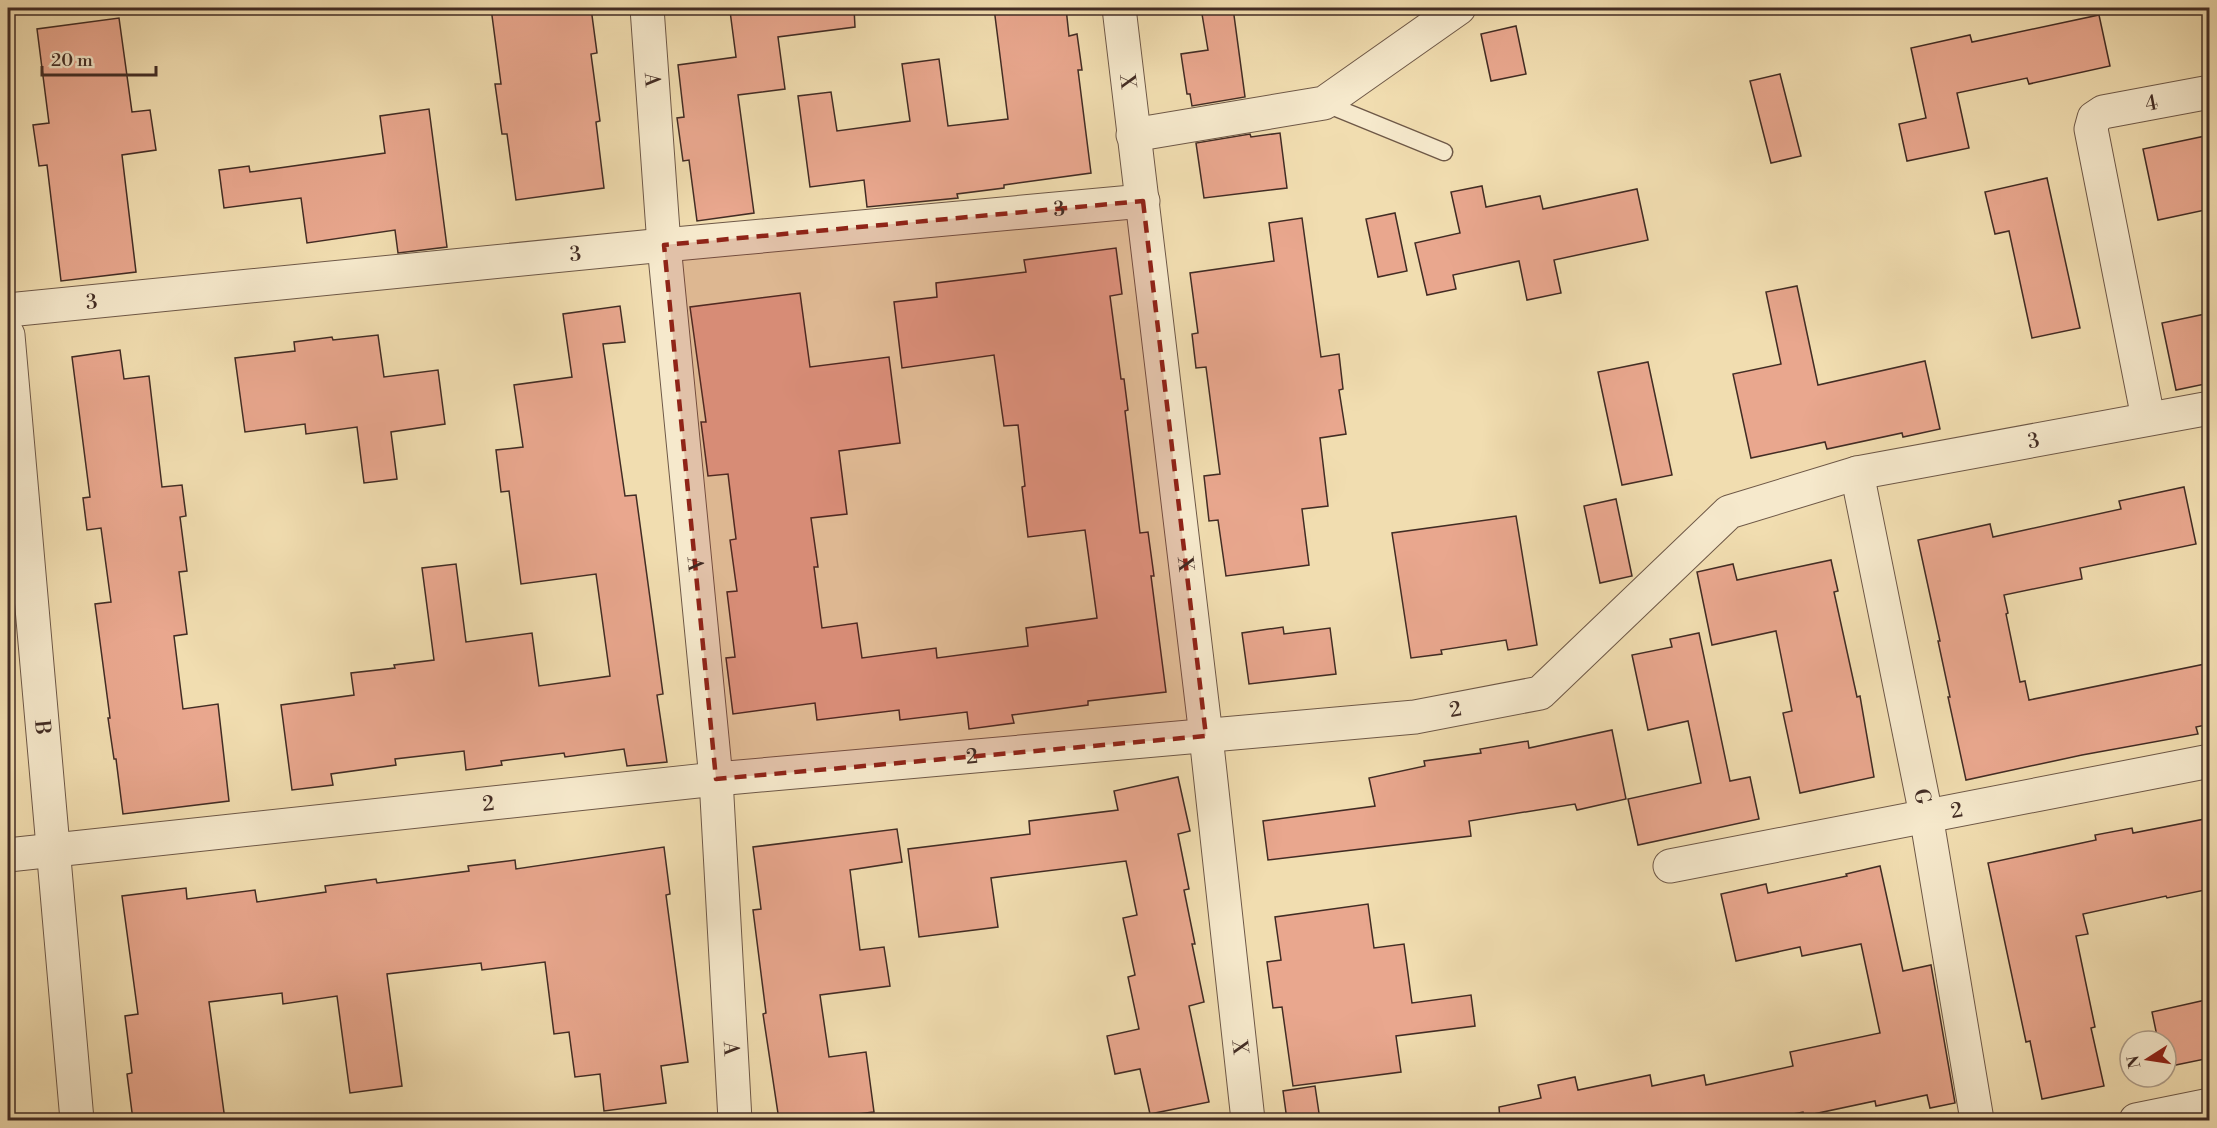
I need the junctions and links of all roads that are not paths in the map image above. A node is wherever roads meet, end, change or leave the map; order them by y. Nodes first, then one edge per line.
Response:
1 (646, 8) edge
2 (1119, 8) edge
3 (1459, 8) edge
4 (2210, 92) edge
5 (1324, 103) junction
6 (1133, 135) junction
7 (1444, 152) dead end
8 (1143, 201) junction
9 (664, 245) junction
10 (8, 310) edge
11 (8, 335) edge
12 (2210, 408) edge
13 (2148, 418) junction
14 (1857, 473) junction
15 (1206, 736) junction
16 (2210, 761) edge
17 (716, 779) junction
18 (1926, 815) junction
19 (54, 850) junction
20 (8, 855) edge
21 (1670, 866) dead end
22 (2210, 1105) edge
23 (77, 1120) edge
24 (735, 1120) edge
25 (1248, 1120) edge
26 (1977, 1120) edge
27 (2136, 1120) edge

1 - 9 street, A
2 - 6 street, X
3 - 5 street
4 - 13 street, 4
5 - 6 street
5 - 7 lane
6 - 8 street, X
8 - 9 street, 3
8 - 15 street, X
9 - 10 street, 3
9 - 17 street, A
11 - 19 street, B
12 - 13 street, 3
13 - 14 street, 3
14 - 15 street, 2
14 - 18 street, G
15 - 17 street, 2
15 - 25 street, X
16 - 18 street, 2
17 - 19 street, 2
17 - 24 street, A
18 - 21 street, 2
18 - 26 street, G
19 - 20 street, 2
19 - 23 street, B
22 - 27 street

